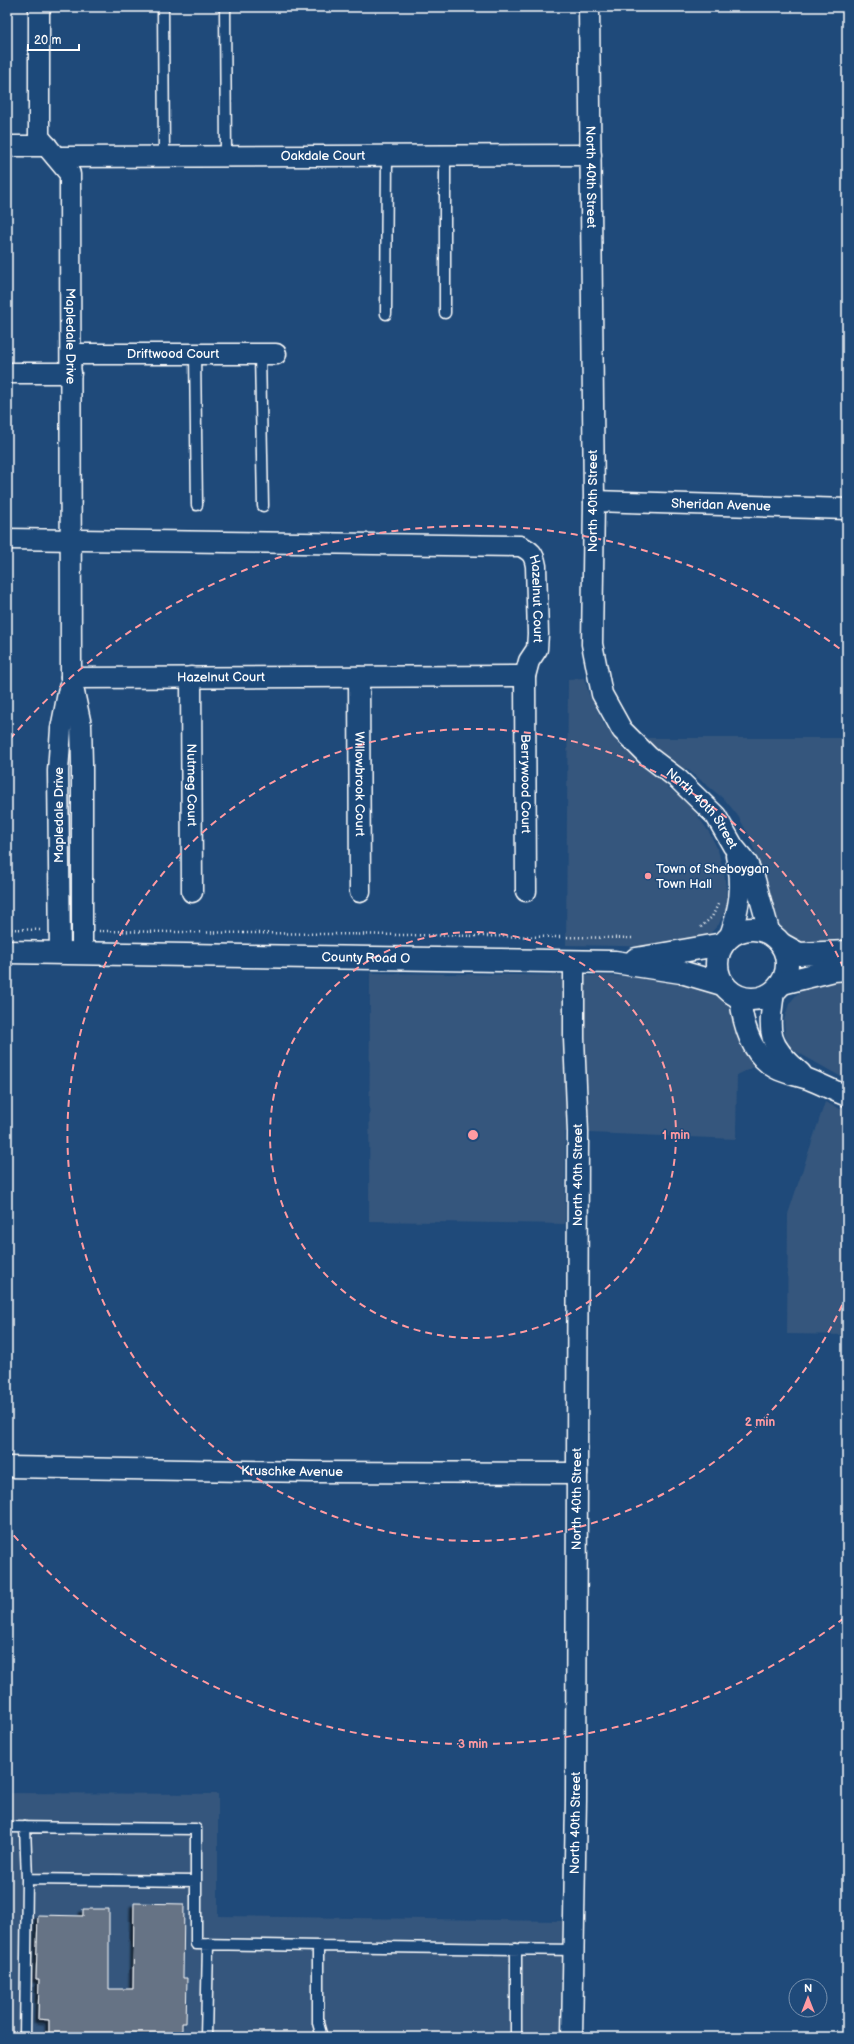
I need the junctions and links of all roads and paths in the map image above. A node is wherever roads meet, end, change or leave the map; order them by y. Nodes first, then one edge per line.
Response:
1 (41, 7) edge
2 (163, 7) edge
3 (225, 7) edge
4 (589, 7) edge
5 (7, 146) edge
6 (51, 151) junction
7 (445, 155) junction
8 (591, 155) junction
9 (164, 156) junction
10 (226, 156) junction
11 (387, 156) junction
12 (445, 313) dead end
13 (386, 314) dead end
14 (195, 354) junction
15 (268, 354) joint
16 (71, 364) junction
17 (7, 373) edge
18 (594, 501) junction
19 (197, 505) dead end
20 (264, 506) dead end
21 (847, 510) edge
22 (71, 539) junction
23 (7, 540) edge
24 (525, 676) junction
25 (190, 677) junction
26 (359, 677) junction
27 (72, 678) junction
28 (733, 846) junction
29 (526, 891) dead end
30 (192, 892) dead end
31 (360, 892) dead end
32 (739, 905) junction
33 (7, 929) edge
34 (60, 930) junction
35 (82, 930) junction
36 (695, 931) dead end
37 (636, 938) dead end
38 (775, 939) junction
39 (726, 940) junction
40 (7, 952) edge
41 (847, 952) edge
42 (60, 953) junction
43 (82, 953) junction
44 (574, 961) junction
45 (615, 962) junction
46 (847, 969) edge
47 (722, 984) junction
48 (778, 987) junction
49 (740, 998) junction
50 (807, 1079) junction
51 (847, 1096) edge
52 (7, 1467) edge
53 (577, 1473) junction
54 (7, 1827) edge
55 (25, 1828) junction
56 (26, 1879) junction
57 (196, 1881) junction
58 (208, 1944) junction
59 (318, 1946) junction
60 (516, 1949) junction
61 (574, 1950) junction
62 (25, 2037) edge
63 (206, 2037) edge
64 (322, 2037) edge
65 (516, 2037) edge
66 (572, 2037) edge

1 - 6 street, Mapledale Drive
2 - 9 lane
3 - 10 lane
4 - 8 street, North 40th Street
5 - 6 street, Oakdale Court
6 - 9 street, Oakdale Court
6 - 16 street, Mapledale Drive
7 - 8 street, Oakdale Court
7 - 11 street, Oakdale Court
7 - 12 lane
8 - 18 street, North 40th Street
9 - 10 street, Oakdale Court
10 - 11 street, Oakdale Court
11 - 13 lane
14 - 15 street, Driftwood Court
14 - 16 street, Driftwood Court
14 - 19 lane
15 - 20 lane
16 - 17 street, Driftwood Court
16 - 22 street, Mapledale Drive
18 - 21 street, Sheridan Avenue
18 - 28 street, North 40th Street
22 - 23 street, Hazelnut Court
22 - 24 street, Hazelnut Court
22 - 27 street, Mapledale Drive
24 - 26 street, Hazelnut Court
24 - 29 street, Berrywood Court
25 - 26 street, Hazelnut Court
25 - 27 street, Hazelnut Court
25 - 30 street, Nutmeg Court
26 - 31 street, Willowbrook Court
27 - 34 street, Mapledale Drive
27 - 35 street, Mapledale Drive
28 - 32 street
28 - 38 street, North 40th Street
32 - 36 path
32 - 39 street
33 - 34 path
34 - 42 street, Mapledale Drive
35 - 37 path
35 - 43 street, Mapledale Drive
38 - 39 street
38 - 41 street
38 - 48 street
39 - 45 street
39 - 47 street
40 - 42 street, County Road O
42 - 43 street, County Road O
43 - 44 street, County Road O
44 - 45 street, County Road O
44 - 53 street, North 40th Street
45 - 47 street, County Road O
46 - 48 street
47 - 49 street
48 - 49 street
48 - 50 street
49 - 50 street
50 - 51 street
52 - 53 street, Kruschke Avenue
53 - 61 street, North 40th Street
54 - 55 lane
55 - 56 lane
55 - 57 lane
56 - 57 lane
56 - 62 lane
57 - 58 lane
58 - 59 lane
58 - 63 lane
59 - 60 lane
59 - 64 lane
60 - 61 lane
60 - 65 lane
61 - 66 street, North 40th Street

